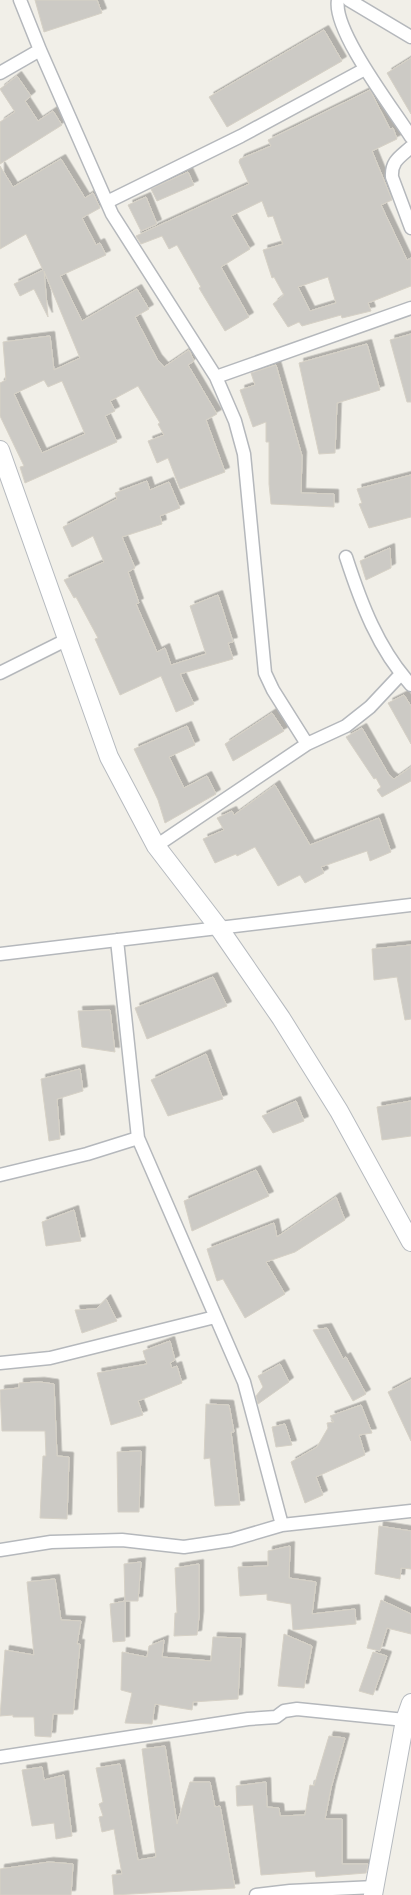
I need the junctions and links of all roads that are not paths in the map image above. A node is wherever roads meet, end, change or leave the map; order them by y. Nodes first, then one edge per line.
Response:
1 (20, 0) edge
2 (338, 0) edge
3 (348, 0) edge
4 (411, 37) edge
5 (40, 50) junction
6 (365, 69) junction
7 (0, 73) edge
8 (411, 137) edge
9 (411, 148) edge
10 (107, 202) junction
11 (411, 228) edge
12 (411, 308) edge
13 (216, 378) junction
14 (0, 450) edge
15 (346, 557) dead end
16 (68, 640) junction
17 (0, 673) edge
18 (401, 674) junction
19 (411, 685) edge
20 (306, 744) junction
21 (156, 846) junction
22 (411, 905) edge
23 (218, 928) junction
24 (117, 940) junction
25 (0, 954) edge
26 (138, 1138) junction
27 (0, 1174) edge
28 (411, 1242) edge
29 (215, 1317) junction
30 (0, 1363) edge
31 (411, 1511) edge
32 (282, 1526) junction
33 (0, 1550) edge
34 (411, 1702) edge
35 (405, 1720) junction
36 (0, 1757) edge
37 (374, 1891) edge
38 (256, 1895) edge

1 - 5 street
2 - 6 street
3 - 4 street
5 - 7 street
5 - 10 street
6 - 8 street
6 - 10 street
9 - 11 street
10 - 13 street
12 - 13 street
13 - 20 street
14 - 16 street
15 - 18 street
16 - 17 street
16 - 21 street
18 - 19 street
18 - 20 street
20 - 21 street
21 - 23 street
22 - 23 street
23 - 24 street
23 - 28 street
24 - 25 street
24 - 26 street
26 - 27 street
26 - 29 street
29 - 30 street
29 - 32 street
31 - 32 street
32 - 33 street
34 - 35 street
35 - 36 street
35 - 37 street
37 - 38 street

